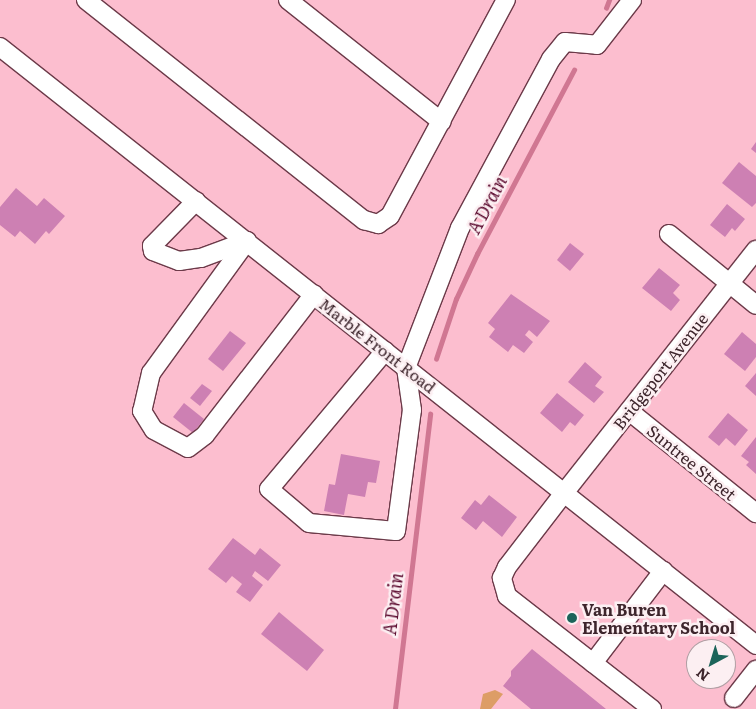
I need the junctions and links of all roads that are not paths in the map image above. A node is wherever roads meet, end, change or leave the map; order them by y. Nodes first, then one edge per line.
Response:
1 (86, 0) edge
2 (288, 0) edge
3 (632, 0) edge
4 (500, 2) edge
5 (0, 46) edge
6 (442, 122) junction
7 (196, 201) junction
8 (669, 234) dead end
9 (247, 241) junction
10 (756, 250) edge
11 (730, 284) junction
12 (314, 294) junction
13 (756, 305) edge
14 (385, 351) junction
15 (406, 368) junction
16 (629, 411) junction
17 (564, 493) junction
18 (756, 512) edge
19 (663, 571) junction
20 (756, 645) edge
21 (593, 663) junction
22 (756, 670) edge
23 (734, 698) dead end
24 (652, 709) edge

1 - 6 street
2 - 6 street
3 - 15 street
4 - 6 street
5 - 7 street, Marble Front Road
7 - 9 street, Marble Front Road
7 - 9 street
8 - 11 street
9 - 12 street, Marble Front Road
9 - 12 street
10 - 11 street, Bridgeport Avenue
11 - 13 street
11 - 16 street, Bridgeport Avenue
12 - 14 street, Marble Front Road
14 - 15 street, Marble Front Road
14 - 15 street
15 - 17 street, Marble Front Road
16 - 17 street, Bridgeport Avenue
16 - 18 street, Suntree Street
17 - 19 street, Marble Front Road
17 - 21 street, Bridgeport Avenue
19 - 20 street, Marble Front Road
19 - 21 street
21 - 24 street
22 - 23 street

